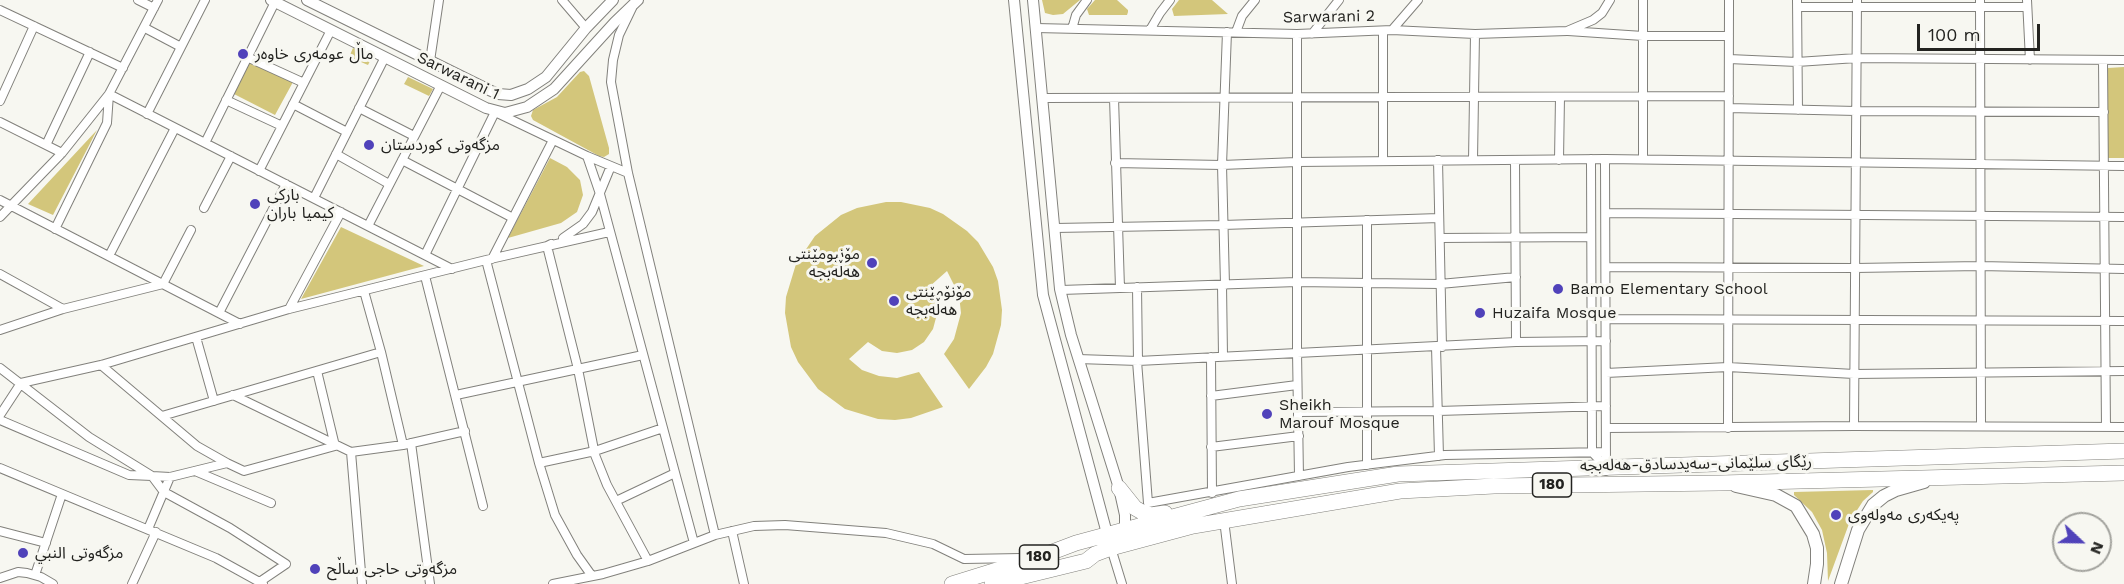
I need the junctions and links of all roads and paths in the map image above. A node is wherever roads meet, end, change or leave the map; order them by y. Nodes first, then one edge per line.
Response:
1 (138, 0) edge
2 (205, 0) edge
3 (439, 0) edge
4 (562, 0) edge
5 (613, 0) edge
6 (1014, 0) edge
7 (1033, 0) edge
8 (1087, 0) edge
9 (1170, 0) edge
10 (1255, 0) edge
11 (1339, 0) edge
12 (1418, 0) edge
13 (1610, 0) edge
14 (1643, 0) edge
15 (1730, 0) edge
16 (273, 1) edge
17 (310, 1) edge
18 (636, 1) edge
19 (156, 4) edge
20 (1797, 4) edge
21 (1857, 4) edge
22 (1980, 4) edge
23 (2027, 4) edge
24 (0, 10) edge
25 (358, 25) junction
26 (34, 26) junction
27 (145, 28) junction
28 (586, 28) junction
29 (1036, 28) junction
30 (1072, 29) junction
31 (331, 30) junction
32 (1150, 30) junction
33 (1387, 30) junction
34 (1568, 31) junction
35 (1232, 32) junction
36 (1297, 34) junction
37 (1312, 34) junction
38 (1475, 34) junction
39 (1643, 36) junction
40 (1729, 36) junction
41 (351, 40) junction
42 (181, 47) junction
43 (90, 52) junction
44 (247, 57) junction
45 (385, 57) junction
46 (1857, 58) junction
47 (1729, 59) junction
48 (1980, 60) junction
49 (2030, 60) junction
50 (2103, 60) junction
51 (2124, 60) edge
52 (430, 61) junction
53 (1797, 62) junction
54 (123, 68) junction
55 (304, 83) junction
56 (441, 85) junction
57 (109, 94) junction
58 (1729, 96) junction
59 (1560, 97) junction
60 (1643, 97) junction
61 (1043, 98) junction
62 (1114, 98) junction
63 (1383, 98) junction
64 (1473, 98) junction
65 (1225, 99) junction
66 (1297, 99) junction
67 (226, 100) junction
68 (0, 101) edge
69 (293, 104) junction
70 (359, 108) junction
71 (1729, 108) junction
72 (1798, 110) junction
73 (1856, 111) junction
74 (495, 112) junction
75 (1980, 112) junction
76 (2104, 112) junction
77 (147, 114) junction
78 (0, 122) edge
79 (282, 126) junction
80 (175, 128) junction
81 (347, 132) junction
82 (414, 136) junction
83 (553, 140) junction
84 (205, 143) junction
85 (46, 145) junction
86 (62, 153) junction
87 (336, 154) junction
88 (231, 156) junction
89 (586, 156) junction
90 (1591, 159) junction
91 (1605, 159) junction
92 (1642, 159) junction
93 (402, 160) junction
94 (1438, 160) junction
95 (1473, 160) junction
96 (1515, 160) junction
97 (1559, 160) junction
98 (1729, 160) junction
99 (1383, 161) junction
100 (1297, 162) junction
101 (1856, 162) junction
102 (1115, 163) junction
103 (1222, 165) junction
104 (1980, 165) junction
105 (611, 166) junction
106 (2104, 166) junction
107 (2124, 166) edge
108 (259, 171) junction
109 (628, 173) junction
110 (286, 184) junction
111 (389, 184) junction
112 (457, 190) junction
113 (600, 194) junction
114 (314, 198) junction
115 (0, 200) edge
116 (1034, 201) junction
117 (1052, 201) junction
118 (10, 205) junction
119 (204, 208) dead end
120 (341, 212) junction
121 (1606, 213) junction
122 (1729, 214) junction
123 (1855, 215) junction
124 (1980, 216) junction
125 (2104, 217) junction
126 (2124, 217) edge
127 (0, 218) edge
128 (513, 218) junction
129 (1439, 218) junction
130 (1367, 220) junction
131 (1297, 222) junction
132 (1223, 225) junction
133 (368, 226) junction
134 (1117, 226) junction
135 (1055, 228) junction
136 (55, 229) junction
137 (191, 230) dead end
138 (609, 232) junction
139 (1590, 237) junction
140 (1440, 238) junction
141 (1516, 238) junction
142 (547, 246) junction
143 (425, 255) junction
144 (110, 256) junction
145 (489, 259) junction
146 (1980, 266) junction
147 (1606, 267) junction
148 (1729, 267) junction
149 (1855, 268) junction
150 (452, 269) junction
151 (2104, 269) junction
152 (2124, 269) edge
153 (0, 274) edge
154 (425, 276) junction
155 (1516, 277) junction
156 (1297, 282) junction
157 (1367, 283) junction
158 (164, 284) junction
159 (1440, 284) junction
160 (1224, 285) junction
161 (1137, 287) junction
162 (1120, 288) junction
163 (1061, 290) junction
164 (364, 291) junction
165 (63, 309) junction
166 (289, 309) junction
167 (219, 313) junction
168 (1606, 319) junction
169 (1728, 319) junction
170 (1980, 320) junction
171 (1855, 321) junction
172 (2104, 321) junction
173 (2124, 321) edge
174 (240, 324) junction
175 (0, 330) edge
176 (196, 337) junction
177 (1592, 341) junction
178 (1606, 341) junction
179 (1516, 342) junction
180 (1439, 347) junction
181 (1368, 349) junction
182 (381, 352) junction
183 (1297, 352) junction
184 (643, 355) junction
185 (1223, 356) junction
186 (1211, 357) junction
187 (1078, 358) junction
188 (1138, 361) junction
189 (101, 365) junction
190 (1728, 367) junction
191 (0, 369) edge
192 (578, 369) junction
193 (317, 371) junction
194 (2104, 371) junction
195 (2124, 371) edge
196 (1606, 373) junction
197 (1980, 373) junction
198 (1854, 374) junction
199 (518, 382) junction
200 (21, 383) junction
201 (1297, 385) junction
202 (456, 395) junction
203 (233, 396) junction
204 (1211, 396) junction
205 (214, 401) junction
206 (1591, 406) junction
207 (1606, 406) junction
208 (1438, 411) junction
209 (1298, 412) junction
210 (1367, 412) junction
211 (0, 415) edge
212 (162, 416) junction
213 (0, 420) edge
214 (1854, 426) junction
215 (1981, 426) junction
216 (2106, 427) junction
217 (2124, 427) edge
218 (663, 428) junction
219 (1606, 428) junction
220 (1728, 428) junction
221 (465, 431) junction
222 (1299, 436) junction
223 (407, 444) junction
224 (335, 446) junction
225 (1211, 447) junction
226 (2124, 450) edge
227 (595, 451) junction
228 (351, 452) junction
229 (1592, 452) junction
230 (2044, 453) junction
231 (1439, 456) junction
232 (1606, 459) junction
233 (227, 463) junction
234 (539, 463) junction
235 (1367, 465) junction
236 (0, 468) edge
237 (195, 471) junction
238 (2124, 472) edge
239 (675, 473) junction
240 (2045, 474) junction
241 (152, 476) junction
242 (1299, 476) junction
243 (1944, 476) junction
244 (170, 477) junction
245 (1720, 483) junction
246 (1606, 484) junction
247 (1119, 488) junction
248 (164, 492) junction
249 (1212, 493) junction
250 (62, 494) junction
251 (616, 501) junction
252 (271, 503) dead end
253 (1224, 503) junction
254 (483, 506) dead end
255 (1224, 520) junction
256 (1125, 530) junction
257 (0, 531) edge
258 (152, 531) junction
259 (732, 531) junction
260 (715, 535) junction
261 (46, 543) junction
262 (694, 543) junction
263 (1111, 546) junction
264 (1039, 557) junction
265 (648, 561) junction
266 (35, 575) junction
267 (592, 576) junction
268 (0, 578) edge
269 (262, 582) edge
270 (53, 584) edge
271 (132, 584) edge
272 (362, 584) edge
273 (430, 584) edge
274 (553, 584) edge
275 (744, 584) edge
276 (952, 584) edge
277 (992, 584) edge
278 (1122, 584) edge
279 (1232, 584) edge
280 (1814, 584) edge
281 (1841, 584) edge

1 - 19 street
2 - 42 street
3 - 52 street
4 - 28 street
5 - 28 main road
6 - 116 main road
7 - 29 main road
8 - 30 street
9 - 32 street
10 - 35 street
11 - 37 street
12 - 33 street
13 - 34 street, Sarwarani 2
14 - 39 street
15 - 40 street
16 - 31 main road, Sarwarani 1
16 - 44 street
17 - 25 main road
18 - 74 main road, Sarwarani 1
18 - 109 street
19 - 27 street
20 - 21 street
20 - 53 street
21 - 22 street
21 - 46 street
22 - 23 street
22 - 48 street
23 - 49 street
24 - 26 street
25 - 41 main road
25 - 52 main road
26 - 43 street
26 - 68 street
27 - 42 street
27 - 54 street
28 - 52 main road
29 - 30 street, Sarwarani 2
29 - 61 main road
30 - 32 street, Sarwarani 2
31 - 41 main road, Sarwarani 1
31 - 55 street
32 - 35 street, Sarwarani 2
33 - 37 street, Sarwarani 2
33 - 38 street, Sarwarani 2
33 - 63 street
34 - 38 street, Sarwarani 2
34 - 39 street
35 - 36 street, Sarwarani 2
35 - 65 street
36 - 37 street, Sarwarani 2
36 - 66 street
38 - 64 street
39 - 40 street
39 - 60 street
40 - 47 street
41 - 45 main road, Sarwarani 1
42 - 77 street
43 - 54 street
43 - 85 street
44 - 55 street
44 - 67 street
45 - 56 main road, Sarwarani 1
45 - 70 street
46 - 48 street
46 - 53 street
46 - 73 street
47 - 53 street
47 - 58 street
48 - 49 street
48 - 75 street
49 - 50 street
50 - 51 street
50 - 76 street
53 - 72 street
54 - 57 street
55 - 69 street
56 - 74 main road, Sarwarani 1
56 - 82 street
57 - 77 street
57 - 86 street
57 - 136 street
58 - 60 street
58 - 71 street
59 - 60 street
59 - 64 street
59 - 97 street
60 - 92 street
61 - 62 street
61 - 117 main road
62 - 65 street
62 - 102 street
63 - 64 street
63 - 66 street
63 - 99 street
64 - 95 street
65 - 66 street
65 - 103 street
66 - 100 street
67 - 79 street
67 - 84 street
69 - 79 street
69 - 81 street
70 - 81 street
70 - 82 street
71 - 72 street
71 - 98 street
72 - 73 street
73 - 75 street
73 - 101 street
74 - 83 street
74 - 112 street
75 - 76 street
75 - 104 street
76 - 106 street
77 - 80 street
78 - 85 street
79 - 108 street
80 - 84 street
80 - 144 street
81 - 87 street
82 - 93 street
83 - 89 street
83 - 128 street
84 - 88 street
85 - 86 street
86 - 118 street
87 - 111 street
87 - 114 street
88 - 108 street
88 - 119 street
89 - 105 street
89 - 113 street
90 - 91 street
90 - 97 street
90 - 139 street
91 - 92 street
91 - 121 street
92 - 98 street
93 - 111 street
93 - 112 street
94 - 95 street
94 - 99 street
94 - 129 street
95 - 96 street
96 - 97 street
96 - 141 street
98 - 101 street
98 - 122 street
99 - 100 street
100 - 103 street
100 - 131 street
101 - 104 street
101 - 123 street
102 - 103 street
102 - 134 street
103 - 132 street
104 - 106 street
104 - 124 street
105 - 109 street
105 - 113 street
106 - 107 street
106 - 125 street
108 - 110 street
109 - 260 street
110 - 114 street
110 - 167 street
111 - 133 street
112 - 128 street
112 - 143 street
113 - 138 street
113 - 142 street
114 - 120 street
115 - 118 street
116 - 117 main road
116 - 263 main road
117 - 135 main road
118 - 127 street
118 - 136 street
120 - 133 street
120 - 166 street
121 - 122 street
121 - 147 street
122 - 123 street
122 - 148 street
123 - 124 street
123 - 149 street
124 - 125 street
124 - 146 street
125 - 126 street
125 - 151 street
128 - 145 street
129 - 130 street
129 - 140 street
130 - 131 street
130 - 157 street
131 - 132 street
131 - 156 street
132 - 134 street
132 - 160 street
133 - 143 street
134 - 135 street
134 - 162 street
135 - 163 main road
136 - 144 street
137 - 158 street
138 - 142 street
138 - 184 street
139 - 141 street
139 - 177 street
140 - 141 street
140 - 159 street
141 - 155 street
142 - 145 street
142 - 192 street
143 - 150 street
144 - 158 street
145 - 150 street
145 - 199 street
146 - 149 street
146 - 151 street
146 - 170 street
147 - 148 street
147 - 168 street
148 - 149 street
148 - 169 street
149 - 171 street
150 - 154 street
151 - 152 street
151 - 172 street
153 - 165 street
154 - 164 street
154 - 202 street
155 - 159 street
155 - 179 street
156 - 157 street
156 - 160 street
156 - 183 street
157 - 159 street
157 - 181 street
158 - 165 street
158 - 167 street
159 - 180 street
160 - 161 street
160 - 185 street
161 - 162 street
161 - 188 street
162 - 163 street
163 - 187 main road
164 - 166 street
164 - 182 street
165 - 175 street
166 - 174 street
167 - 174 street
168 - 169 street
168 - 178 street
169 - 171 street
169 - 190 street
170 - 171 street
170 - 172 street
170 - 197 street
171 - 198 street
172 - 173 street
172 - 194 street
174 - 176 street
176 - 189 street
176 - 205 street
177 - 178 street
177 - 179 street
177 - 206 street
178 - 196 street
179 - 180 street
180 - 181 street
180 - 208 street
181 - 183 street
181 - 210 street
182 - 193 street
182 - 223 street
183 - 185 street
183 - 201 street
184 - 192 street
184 - 218 street
185 - 186 street
186 - 188 street
186 - 204 street
187 - 188 street
187 - 247 main road
188 - 249 street
189 - 200 street
189 - 212 street
190 - 196 street
190 - 198 street
190 - 220 street
191 - 200 street
192 - 199 street
192 - 227 street
193 - 203 street
193 - 224 street
194 - 195 street
194 - 197 street
194 - 216 street
196 - 207 street
197 - 198 street
197 - 215 street
198 - 214 street
199 - 202 street
199 - 234 street
200 - 211 street
200 - 241 street
201 - 204 street
201 - 209 street
202 - 221 street
203 - 205 street
203 - 224 street
204 - 225 street
205 - 212 street
206 - 207 street
206 - 208 street
206 - 229 street
207 - 219 street
208 - 210 street
208 - 231 street
209 - 210 street
209 - 222 street
210 - 235 street
212 - 233 street
213 - 241 street
214 - 215 street
214 - 220 street
215 - 216 street
216 - 217 street
218 - 227 street
218 - 239 street
219 - 220 street
219 - 232 street
221 - 223 street
221 - 254 street
222 - 225 street
222 - 242 street
223 - 228 street
223 - 273 street
224 - 228 street
224 - 233 street
225 - 249 street
226 - 230 highway, رێگای سلێمانی-سەیدسادق-هەلەبجە / 180
227 - 234 street
227 - 251 street
228 - 272 street
229 - 231 street
229 - 232 street
229 - 232 street
230 - 232 highway, رێگای سلێمانی-سەیدسادق-هەلەبجە / 180
230 - 240 highway
231 - 235 street
232 - 246 street
232 - 253 highway, رێگای سلێمانی-سەیدسادق-هەلەبجە / 180
233 - 237 street
234 - 267 street
235 - 242 street
236 - 250 street
237 - 244 street
237 - 252 street
238 - 240 highway, رێگای سلێمانی-سەیدسادق-هەلەبجە / 180
239 - 251 street
239 - 262 street
240 - 243 highway, رێگای سلێمانی-سەیدسادق-هەلەبجە / 180
241 - 244 street
241 - 248 street
242 - 249 street
243 - 245 highway, رێگای سلێمانی-سەیدسادق-هەلەبجە / 180
243 - 281 main road
244 - 248 street
245 - 246 highway, رێگای سلێمانی-سەیدسادق-هەلەبجە / 180
245 - 280 main road
246 - 255 highway, رێگای سلێمانی-سەیدسادق-هەلەبجە / 180
247 - 253 highway
247 - 256 main road
248 - 258 street
248 - 269 street
250 - 258 street
250 - 261 street
251 - 265 street
253 - 256 highway, رێگای سلێمانی-سەیدسادق-هەلەبجە / 180
255 - 263 highway, رێگای سلێمانی-سەیدسادق-هەلەبجە / 180
255 - 279 street
256 - 263 highway, 180
257 - 261 street
258 - 269 street
258 - 271 street
259 - 260 street
259 - 264 street
259 - 275 street
260 - 262 street
261 - 266 street
262 - 265 street
263 - 264 highway, 180
263 - 277 highway, رێگای سلێمانی-سەیدسادق-هەلەبجە / 180
263 - 278 street
264 - 276 highway, 180
265 - 267 street
266 - 268 street
266 - 270 street
267 - 274 street

